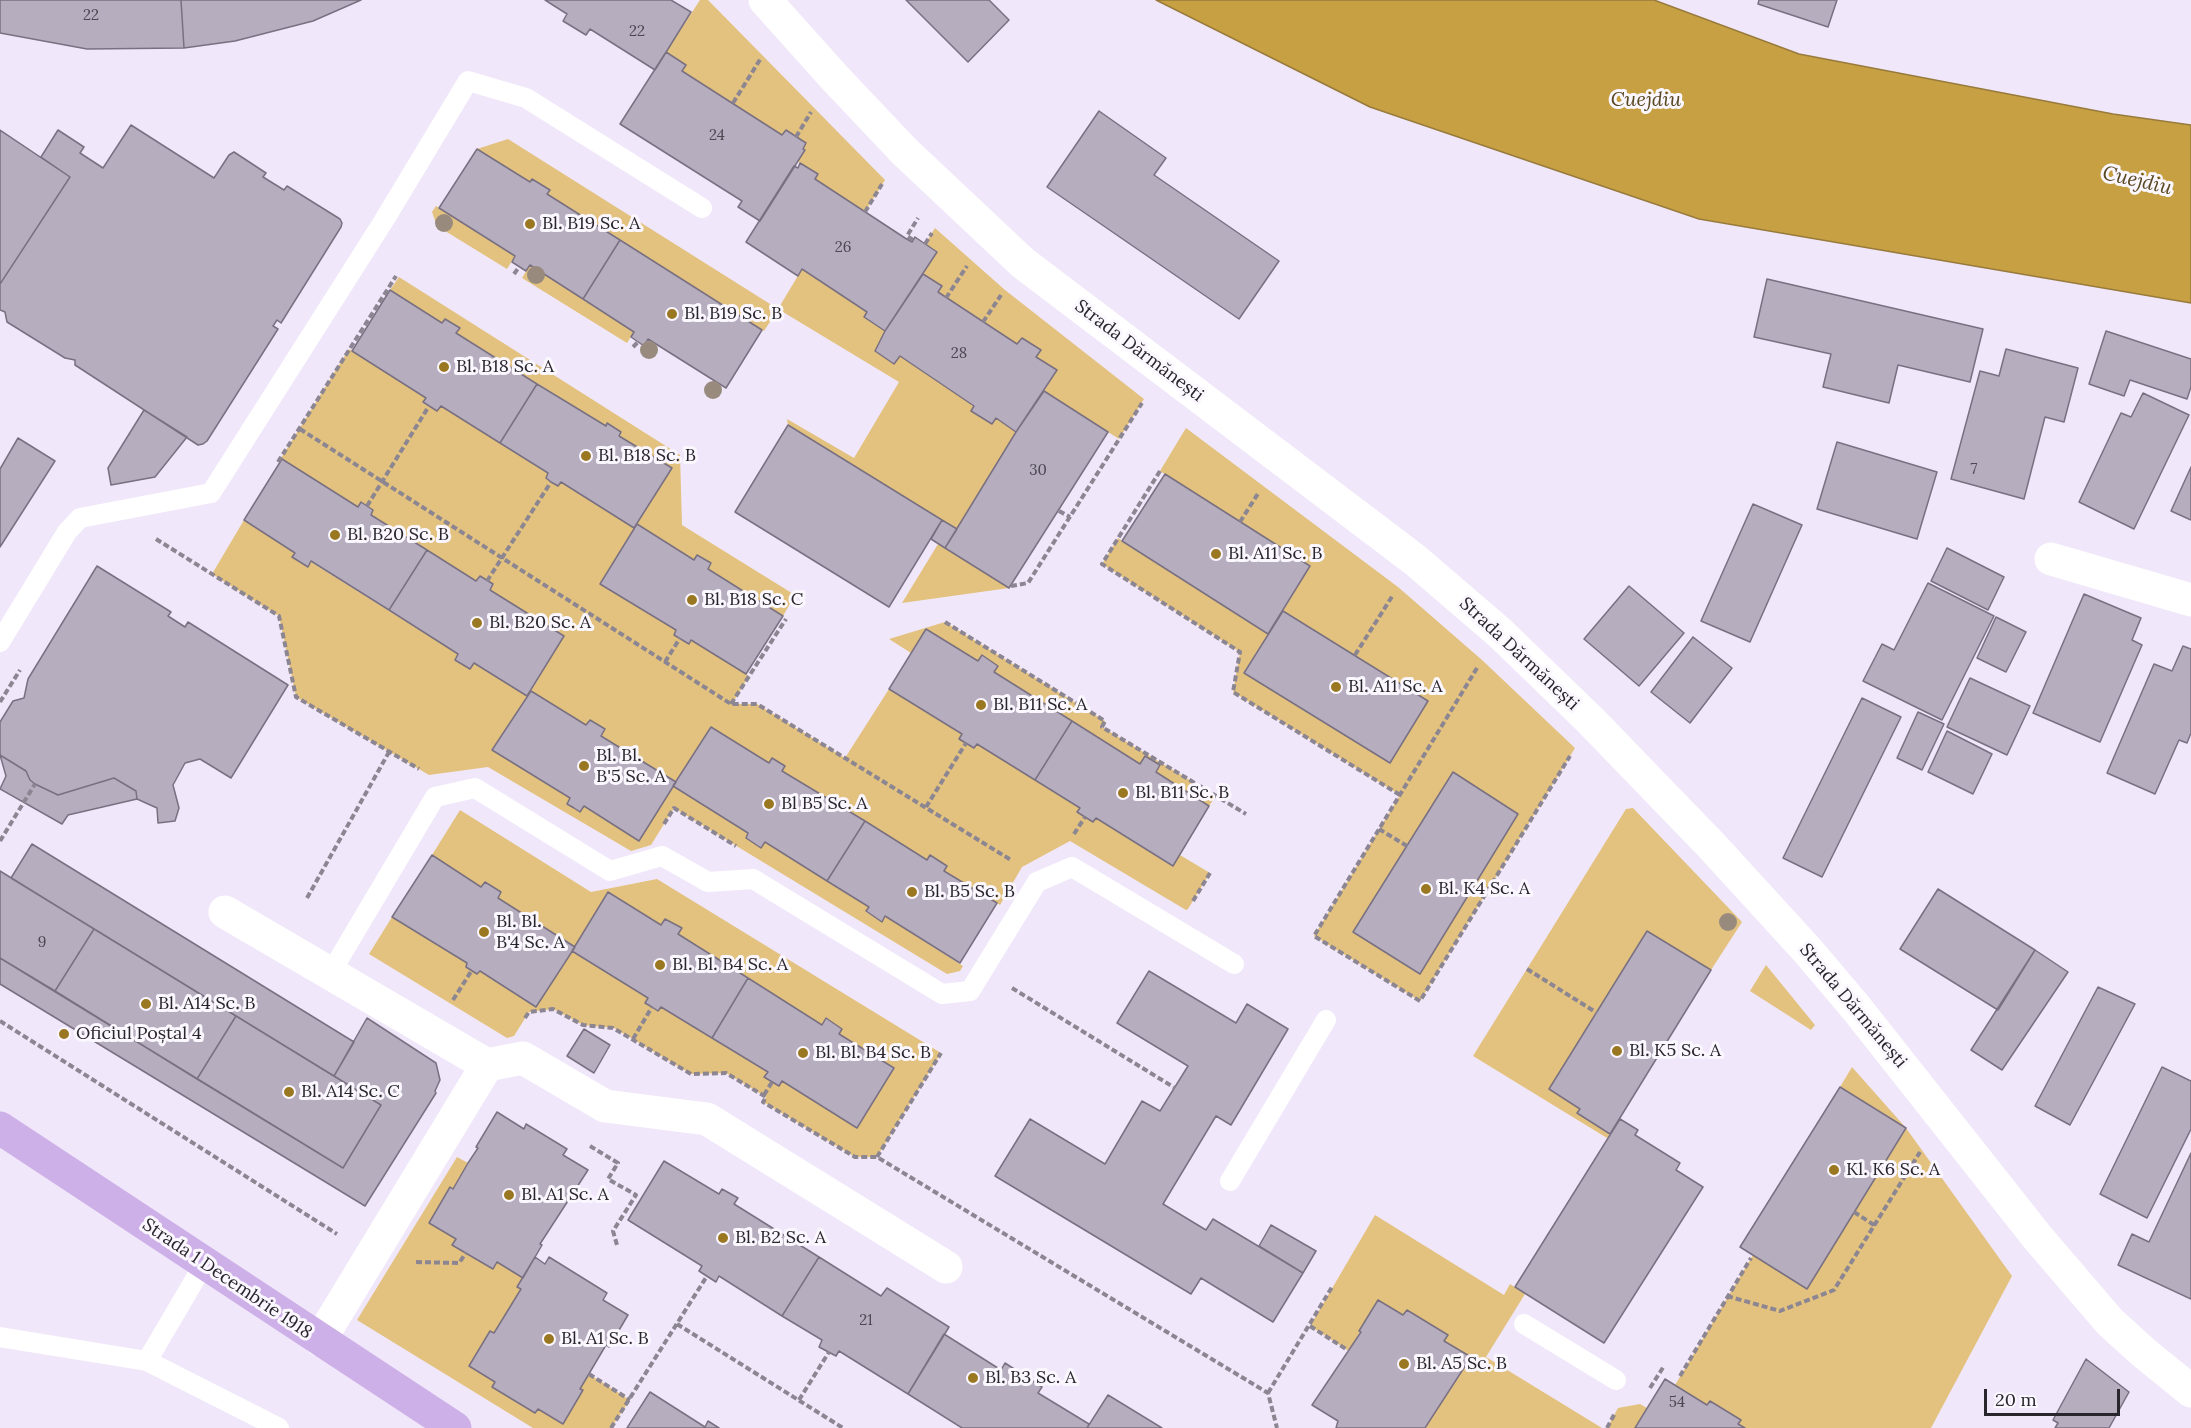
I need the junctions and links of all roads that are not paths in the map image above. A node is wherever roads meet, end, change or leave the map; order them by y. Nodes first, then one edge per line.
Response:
1 (765, 0) edge
2 (702, 208) dead end
3 (2051, 560) dead end
4 (2191, 600) edge
5 (0, 642) edge
6 (225, 912) dead end
7 (1234, 964) dead end
8 (330, 974) junction
9 (1326, 1020) dead end
10 (487, 1065) junction
11 (0, 1128) edge
12 (1230, 1181) dead end
13 (204, 1263) junction
14 (946, 1267) dead end
15 (1524, 1324) dead end
16 (0, 1337) edge
17 (320, 1340) junction
18 (147, 1360) junction
19 (1616, 1380) dead end
20 (2191, 1391) edge
21 (279, 1428) edge
22 (455, 1428) edge

1 - 20 street, Strada Dărmănești
2 - 5 lane
3 - 4 street
6 - 8 street
7 - 8 lane
8 - 10 street
9 - 12 lane
10 - 14 street
10 - 17 street
11 - 13 main road, Strada 1 Decembrie 1918
13 - 17 main road, Strada 1 Decembrie 1918
13 - 18 lane
15 - 19 lane
16 - 18 lane
17 - 22 main road, Strada 1 Decembrie 1918
18 - 21 lane

